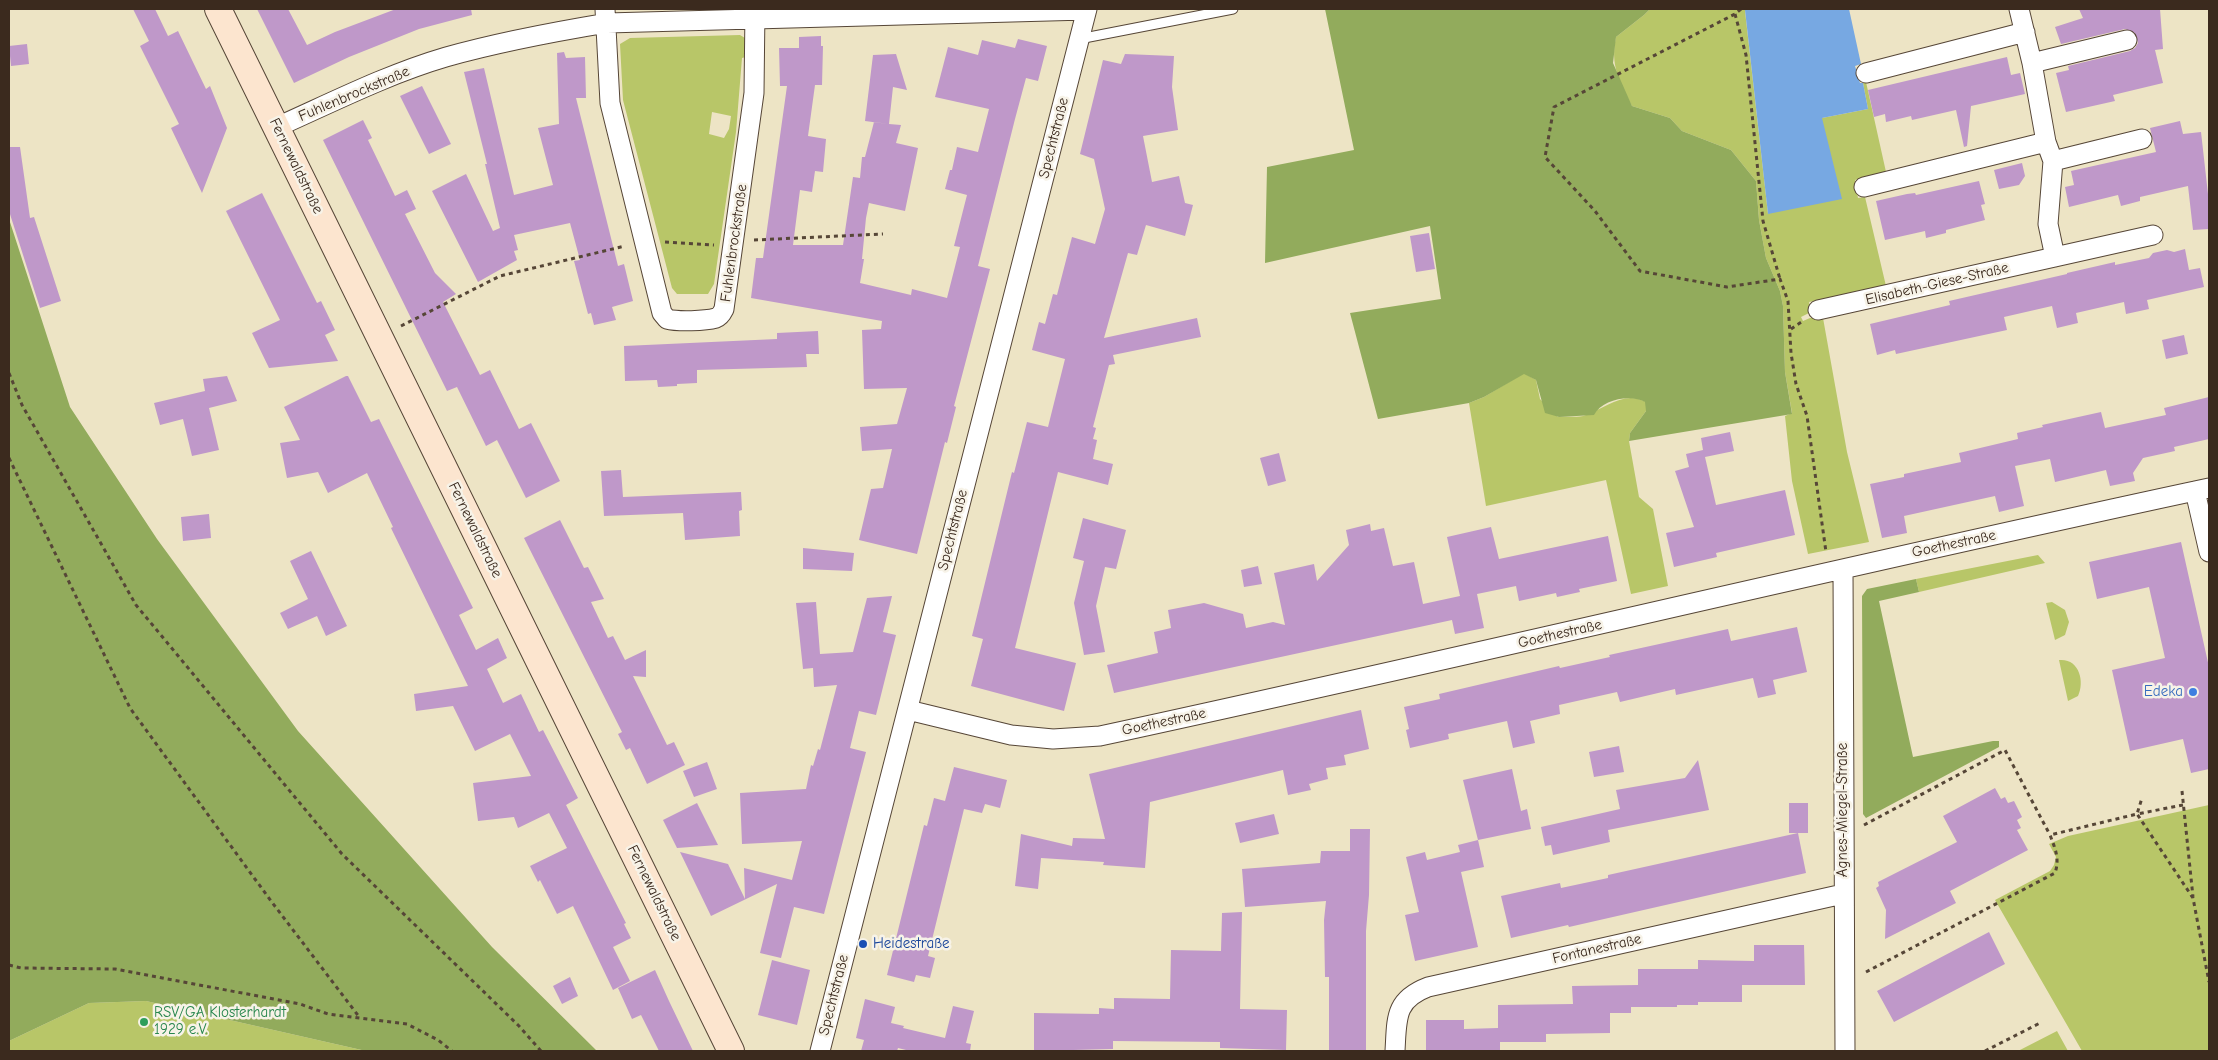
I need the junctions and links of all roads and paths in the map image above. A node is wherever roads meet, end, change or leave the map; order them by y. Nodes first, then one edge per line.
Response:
1 (218, 9) edge
2 (1086, 9) edge
3 (1233, 9) edge
4 (1741, 9) edge
5 (2019, 9) edge
6 (754, 14) edge
7 (1735, 14) junction
8 (606, 16) edge
9 (2024, 32) junction
10 (1079, 39) junction
11 (2127, 40) dead end
12 (2032, 63) junction
13 (1866, 73) dead end
14 (278, 127) junction
15 (2142, 140) dead end
16 (2046, 142) junction
17 (2053, 161) junction
18 (1864, 187) dead end
19 (883, 234) dead end
20 (2153, 236) dead end
21 (735, 240) junction
22 (643, 241) junction
23 (2055, 257) junction
24 (1780, 280) junction
25 (1818, 310) dead end
26 (379, 337) junction
27 (9, 373) edge
28 (9, 458) edge
29 (2202, 489) edge
30 (2209, 552) edge
31 (1836, 571) junction
32 (908, 710) junction
33 (2182, 791) dead end
34 (2142, 798) dead end
35 (2183, 805) junction
36 (2137, 814) junction
37 (2050, 835) junction
38 (1844, 836) junction
39 (1843, 894) junction
40 (2193, 898) junction
41 (9, 965) edge
42 (2209, 982) edge
43 (1845, 983) junction
44 (360, 1018) junction
45 (2040, 1023) dead end
46 (452, 1051) edge
47 (541, 1051) edge
48 (731, 1051) edge
49 (820, 1051) edge
50 (1396, 1051) edge
51 (1845, 1051) edge
52 (1986, 1051) edge

1 - 14 street, Fernewaldstraße
2 - 6 street, Fuhlenbrockstraße
2 - 10 street, Spechtstraße
3 - 10 lane
4 - 7 path
5 - 9 street
6 - 8 street, Fuhlenbrockstraße
6 - 21 street, Fuhlenbrockstraße
7 - 24 path
7 - 24 path
8 - 14 street, Fuhlenbrockstraße
8 - 22 street, Fuhlenbrockstraße
9 - 12 street
9 - 13 street
10 - 32 street, Spechtstraße
11 - 12 street
12 - 16 street
14 - 26 street, Fernewaldstraße
15 - 17 street
16 - 17 street
16 - 18 street
17 - 23 street
19 - 21 path
20 - 23 street, Elisabeth-Giese-Straße
21 - 22 path
21 - 22 street, Fuhlenbrockstraße
22 - 26 path
23 - 25 street, Elisabeth-Giese-Straße
24 - 31 path
26 - 48 street, Fernewaldstraße
27 - 47 path
28 - 44 path
29 - 30 street
29 - 31 street, Goethestraße
31 - 32 street, Goethestraße
31 - 38 street, Agnes-Miegel-Straße
32 - 49 street, Spechtstraße
33 - 35 path
34 - 36 path
35 - 36 path
35 - 40 path
36 - 37 path
36 - 40 path
37 - 38 path
37 - 43 path
38 - 39 street, Agnes-Miegel-Straße
39 - 43 street, Agnes-Miegel-Straße
39 - 50 street, Fontanestraße
40 - 42 path
41 - 44 path
43 - 51 street, Agnes-Miegel-Straße
44 - 46 path
45 - 52 path

